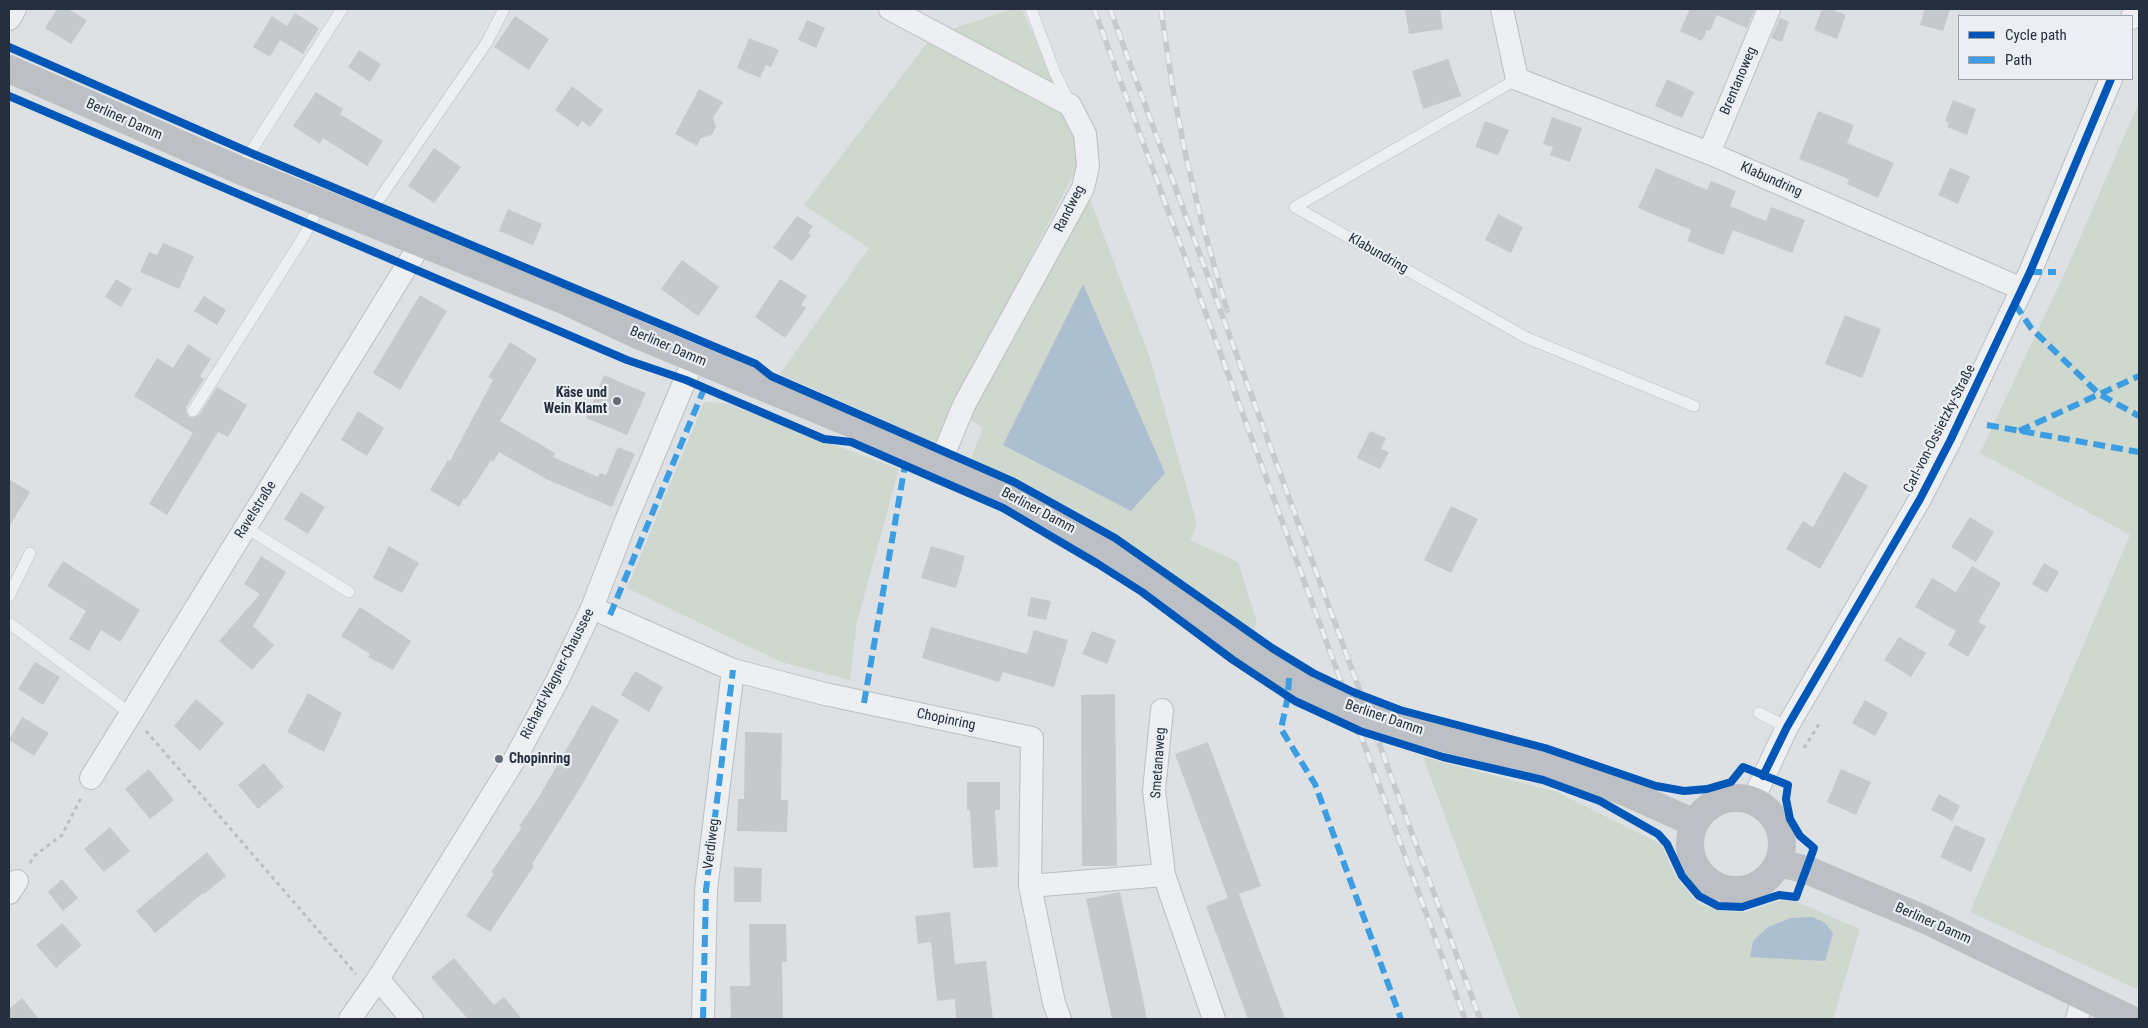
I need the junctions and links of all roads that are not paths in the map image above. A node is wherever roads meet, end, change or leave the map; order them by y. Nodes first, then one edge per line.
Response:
1 (15, 9) edge
2 (342, 9) edge
3 (504, 9) edge
4 (890, 9) edge
5 (1031, 9) edge
6 (1502, 9) edge
7 (1769, 9) edge
8 (9, 19) edge
9 (9, 69) edge
10 (1517, 79) junction
11 (2111, 80) edge
12 (1070, 105) junction
13 (1708, 153) junction
14 (239, 170) junction
15 (321, 202) junction
16 (365, 220) junction
17 (421, 243) junction
18 (2022, 289) junction
19 (694, 359) junction
20 (1694, 406) dead end
21 (193, 412) dead end
22 (940, 463) junction
23 (245, 527) junction
24 (30, 553) dead end
25 (349, 592) dead end
26 (9, 596) edge
27 (592, 608) junction
28 (9, 623) edge
29 (733, 670) junction
30 (1162, 710) dead end
31 (1759, 712) dead end
32 (121, 724) junction
33 (1787, 727) junction
34 (91, 778) road end
35 (1753, 800) junction
36 (1694, 823) junction
37 (1779, 863) junction
38 (1164, 875) junction
39 (1030, 886) junction
40 (373, 984) junction
41 (2080, 1008) edge
42 (350, 1019) edge
43 (412, 1019) edge
44 (703, 1019) edge
45 (1060, 1019) edge
46 (1214, 1019) edge
47 (2130, 1019) edge

1 - 8 street
2 - 14 lane
3 - 16 lane
4 - 12 street
5 - 12 lane
6 - 10 street
7 - 13 street, Brentanoweg
9 - 14 main road, Berliner Damm
10 - 13 street, Klabundring
10 - 20 lane, Klabundring
11 - 18 street, Carl-von-Ossietzky-Straße
12 - 22 street, Randweg
13 - 18 street, Klabundring
14 - 15 main road, Berliner Damm
15 - 16 main road, Berliner Damm
15 - 21 lane
16 - 17 main road, Berliner Damm
17 - 19 main road, Berliner Damm
17 - 23 street, Ravelstraße
18 - 33 street, Carl-von-Ossietzky-Straße
19 - 22 main road, Berliner Damm
19 - 27 street, Richard-Wagner-Chaussee
22 - 36 main road, Berliner Damm, bridge
23 - 25 lane
23 - 32 street, Ravelstraße
24 - 26 lane
27 - 29 street, Chopinring
27 - 40 street, Richard-Wagner-Chaussee
28 - 32 lane
29 - 39 street, Chopinring
29 - 44 street, Verdiweg
30 - 38 street, Smetanaweg
31 - 33 lane
32 - 34 street, Ravelstraße
33 - 35 street, Carl-von-Ossietzky-Straße
35 - 36 main road
35 - 37 main road
36 - 37 main road
37 - 41 main road, Berliner Damm
38 - 39 street
38 - 46 street, Smetanaweg
39 - 45 street, Chopinring
40 - 42 street, Richard-Wagner-Chaussee
40 - 43 street
41 - 47 main road, Berliner Damm

